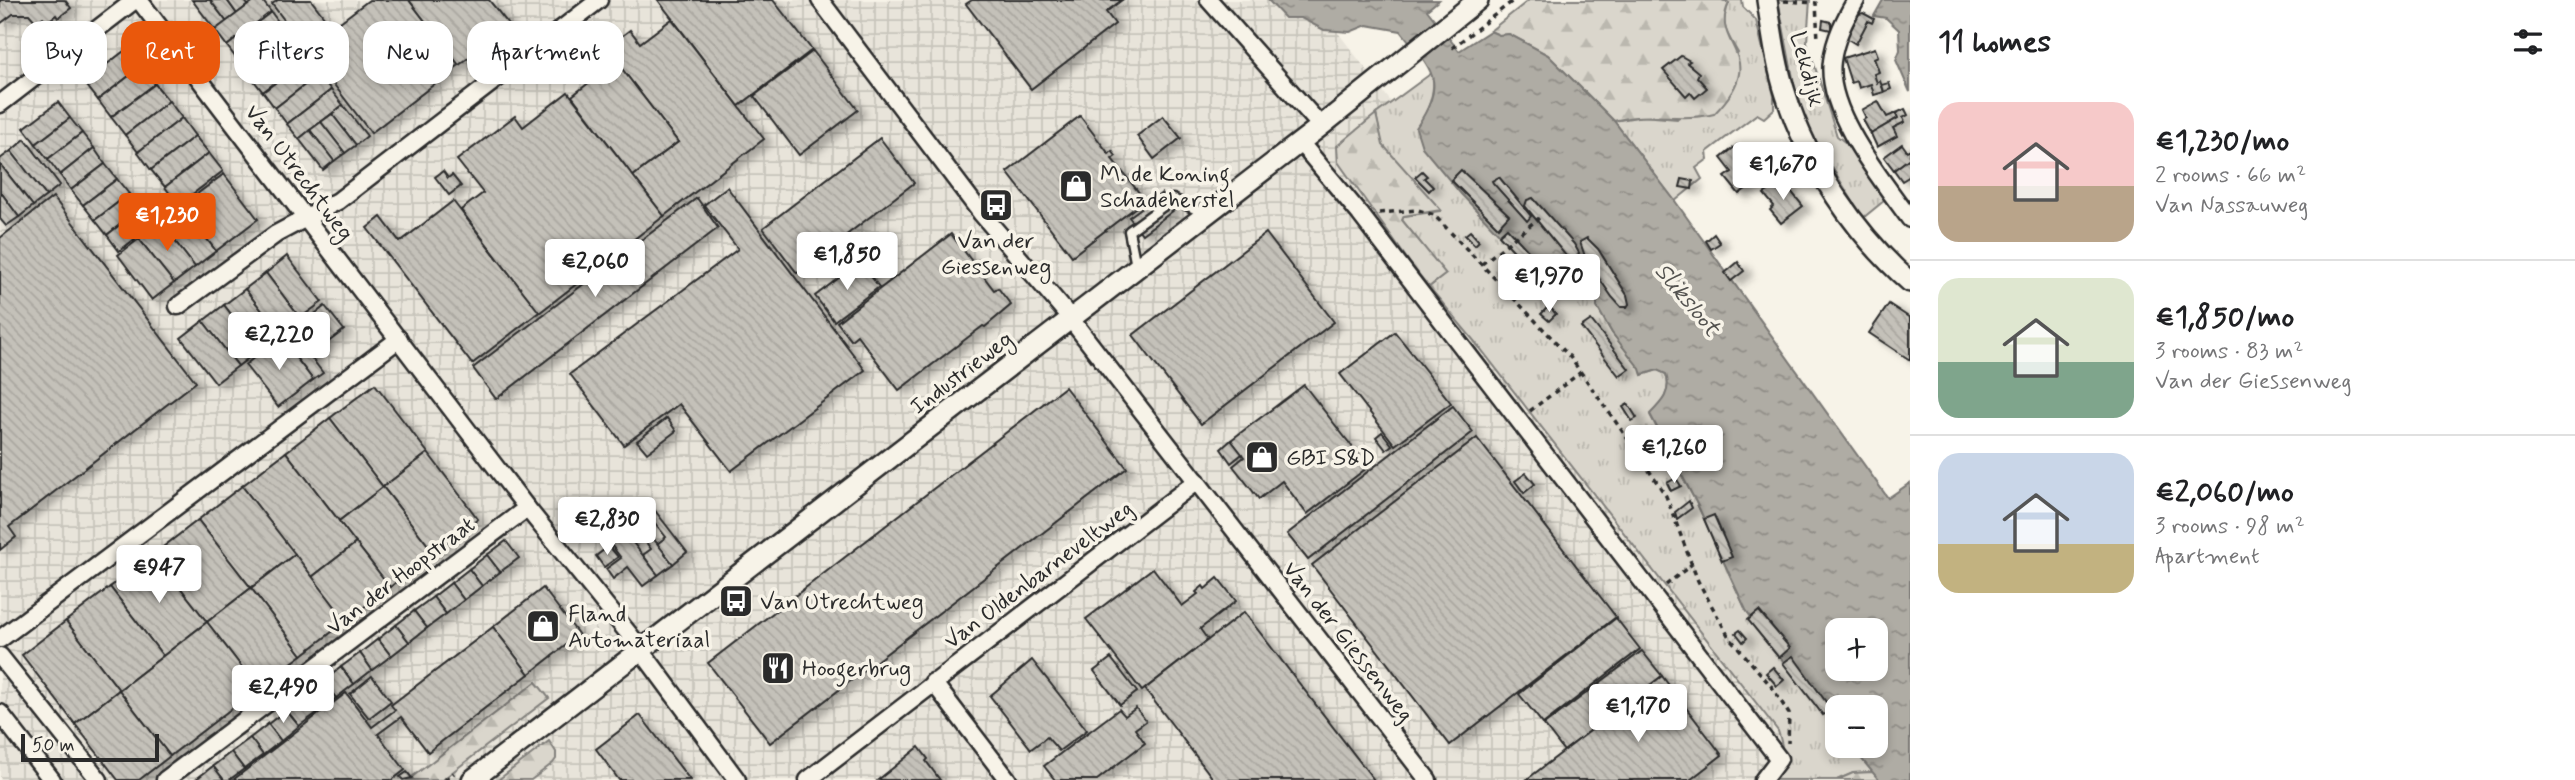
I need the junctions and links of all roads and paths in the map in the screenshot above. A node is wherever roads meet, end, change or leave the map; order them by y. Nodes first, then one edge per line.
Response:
1 (137, 0) edge
2 (599, 0) edge
3 (820, 0) edge
4 (1209, 0) edge
5 (1478, 0) edge
6 (1514, 0) edge
7 (1856, 0) edge
8 (1775, 1) edge
9 (1816, 1) edge
10 (1479, 27) dead end
11 (1831, 64) junction
12 (0, 104) edge
13 (1321, 126) junction
14 (1300, 142) junction
15 (1910, 189) edge
16 (1896, 200) junction
17 (1206, 214) junction
18 (1360, 214) junction
19 (306, 218) junction
20 (1539, 218) dead end
21 (1910, 219) edge
22 (1482, 264) junction
23 (1137, 268) junction
24 (1910, 282) edge
25 (178, 306) dead end
26 (1070, 319) junction
27 (399, 339) junction
28 (1581, 372) junction
29 (1518, 421) junction
30 (1197, 481) junction
31 (527, 508) junction
32 (1692, 564) junction
33 (1651, 596) junction
34 (0, 639) edge
35 (640, 651) junction
36 (0, 656) edge
37 (933, 682) junction
38 (0, 713) edge
39 (1787, 751) dead end
40 (52, 780) edge
41 (99, 780) edge
42 (165, 780) edge
43 (472, 780) edge
44 (737, 780) edge
45 (808, 780) edge
46 (1009, 780) edge
47 (1428, 780) edge
48 (1763, 780) edge

1 - 12 street
1 - 19 street, Van Utrechtweg
2 - 19 street
3 - 26 street, Van der Giessenweg
4 - 13 street
5 - 13 street, Industrieweg
6 - 10 path
7 - 11 street
8 - 9 path
8 - 24 street, Lekdijk
9 - 11 path
11 - 16 street
13 - 14 street, Industrieweg
14 - 17 street, Industrieweg
14 - 18 street
15 - 16 street
16 - 21 street
17 - 23 street, Industrieweg
17 - 23 lane
18 - 22 path
18 - 29 street
19 - 25 street
19 - 27 street, Van Utrechtweg
20 - 22 path
22 - 28 path
23 - 26 street, Industrieweg
26 - 30 street, Van der Giessenweg
26 - 35 street, Industrieweg
27 - 31 street, Van Utrechtweg
27 - 34 street
28 - 29 path
28 - 32 path
29 - 33 street
30 - 37 street, Van Oldenbarneveltweg
30 - 47 street, Van der Giessenweg
31 - 35 street, Van Utrechtweg
31 - 42 street, Van der Hoopstraat
32 - 33 path
32 - 39 path
33 - 48 street
35 - 43 street, Industrieweg
35 - 44 street, Van Utrechtweg
36 - 41 street
37 - 45 street, Van Oldenbarneveltweg
37 - 46 street
38 - 40 street

